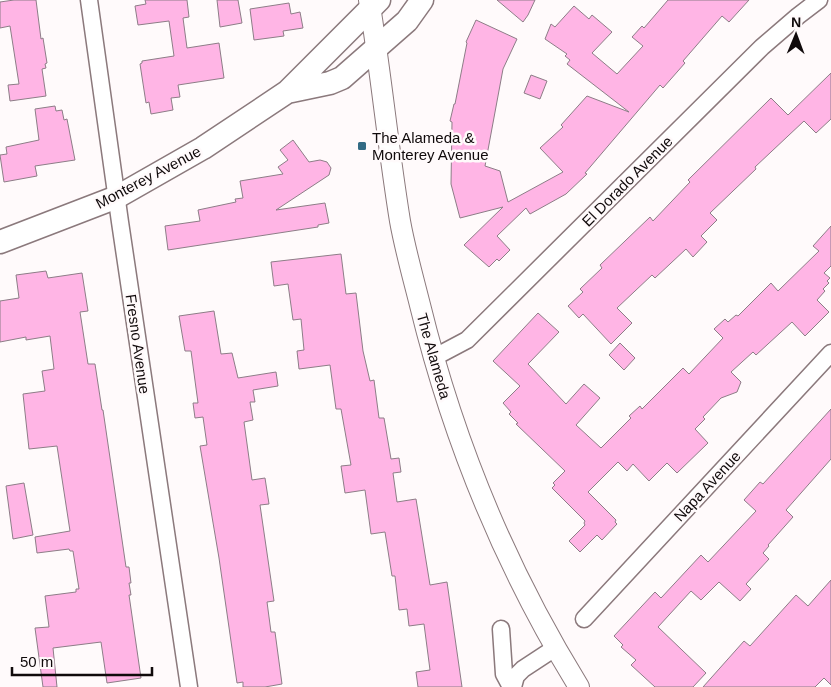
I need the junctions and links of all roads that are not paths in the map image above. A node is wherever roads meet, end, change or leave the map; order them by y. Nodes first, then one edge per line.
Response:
1 (90, 0) edge
2 (422, 0) edge
3 (819, 0) edge
4 (373, 3) edge
5 (377, 48) junction
6 (286, 92) junction
7 (117, 197) junction
8 (0, 242) edge
9 (831, 353) edge
10 (433, 358) junction
11 (584, 619) dead end
12 (501, 629) dead end
13 (555, 648) junction
14 (189, 687) edge
15 (512, 687) edge
16 (578, 687) edge

1 - 7 street, Fresno Avenue
2 - 5 main road, Monterey Avenue
3 - 10 street, El Dorado Avenue
4 - 5 street, The Alameda
4 - 6 main road, Monterey Avenue
5 - 6 main road, Monterey Avenue
5 - 10 street, The Alameda
6 - 7 main road, Monterey Avenue
7 - 8 main road, Monterey Avenue
7 - 14 street, Fresno Avenue
9 - 11 street, Napa Avenue
10 - 13 street, The Alameda
12 - 15 street
13 - 15 street
13 - 16 street, The Alameda

